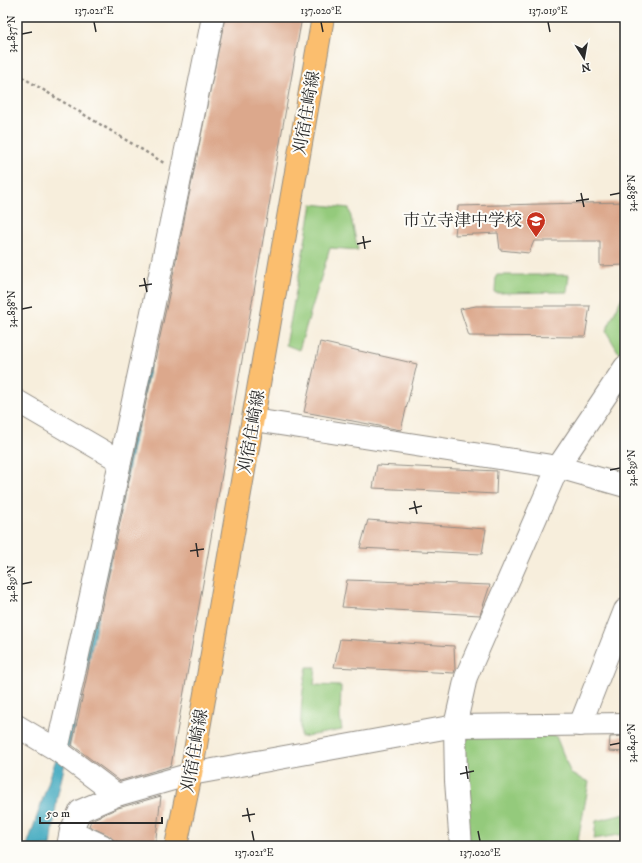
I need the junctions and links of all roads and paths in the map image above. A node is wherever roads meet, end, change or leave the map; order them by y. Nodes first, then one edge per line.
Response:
1 (213, 17) edge
2 (323, 17) edge
3 (17, 74) edge
4 (182, 173) junction
5 (625, 367) edge
6 (17, 401) edge
7 (254, 420) junction
8 (120, 462) junction
9 (558, 467) junction
10 (625, 486) edge
11 (625, 610) edge
12 (625, 724) edge
13 (580, 725) junction
14 (17, 726) edge
15 (455, 726) junction
16 (57, 750) junction
17 (191, 774) junction
18 (117, 794) junction
19 (70, 838) edge
20 (103, 846) edge
21 (176, 846) edge
22 (461, 846) edge

1 - 4 street
2 - 7 main road, 刈宿住崎線
3 - 4 path
4 - 8 street
5 - 9 street
6 - 8 street
7 - 9 street
7 - 17 main road, 刈宿住崎線
8 - 16 street
9 - 10 street
9 - 15 street
11 - 13 street
12 - 13 street
13 - 15 street
14 - 16 street
15 - 17 street
15 - 22 street
16 - 18 street
17 - 18 street
17 - 21 main road, 刈宿住崎線
18 - 19 street
19 - 20 street

